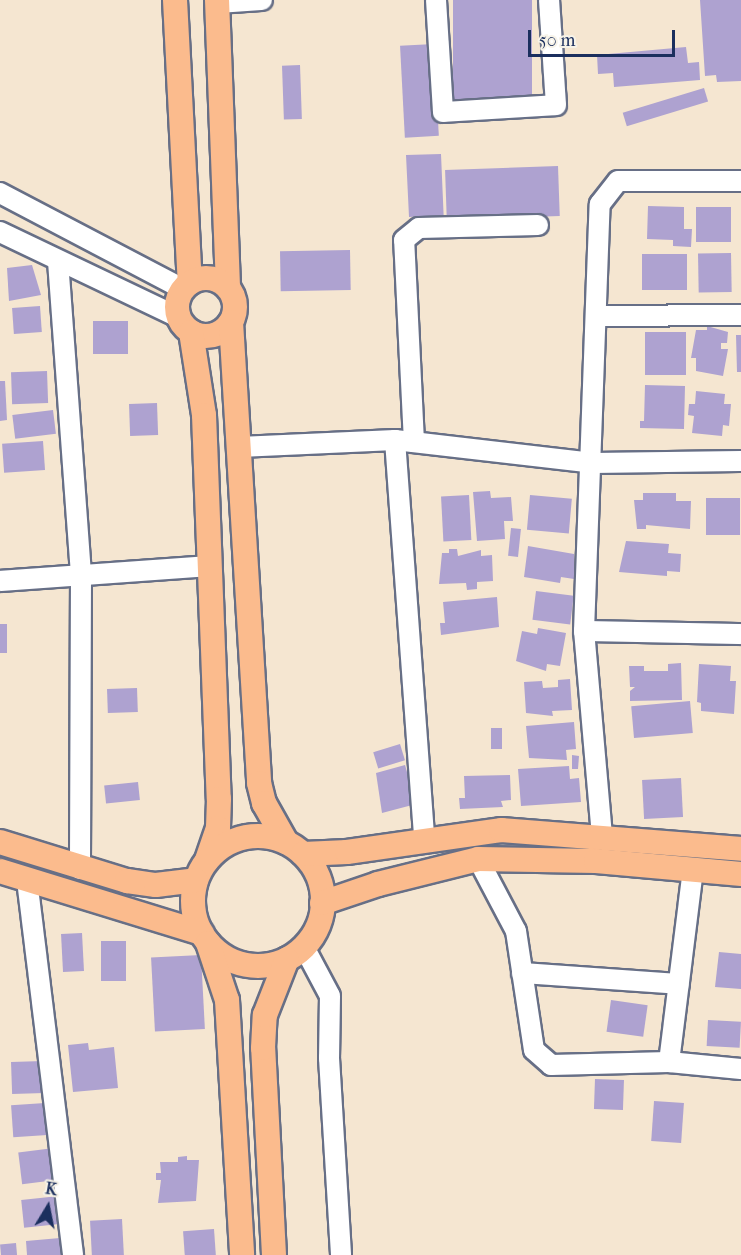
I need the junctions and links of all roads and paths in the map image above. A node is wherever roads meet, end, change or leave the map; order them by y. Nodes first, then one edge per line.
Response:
1 (176, 0) edge
2 (262, 0) edge
3 (436, 0) edge
4 (549, 0) edge
5 (217, 1) edge
6 (741, 181) edge
7 (0, 193) edge
8 (538, 225) dead end
9 (0, 232) edge
10 (58, 261) junction
11 (187, 286) junction
12 (228, 288) junction
13 (597, 315) junction
14 (741, 315) edge
15 (231, 322) junction
16 (186, 325) junction
17 (405, 441) junction
18 (239, 447) junction
19 (741, 461) edge
20 (593, 463) junction
21 (210, 566) junction
22 (81, 576) junction
23 (0, 581) edge
24 (584, 631) junction
25 (741, 634) edge
26 (602, 836) junction
27 (424, 839) junction
28 (0, 842) edge
29 (294, 848) junction
30 (741, 849) edge
31 (478, 859) junction
32 (80, 869) junction
33 (693, 869) junction
34 (201, 870) junction
35 (0, 871) edge
36 (741, 874) edge
37 (27, 880) junction
38 (322, 903) junction
39 (205, 938) junction
40 (295, 953) junction
41 (522, 973) junction
42 (679, 984) junction
43 (669, 1062) junction
44 (741, 1069) edge
45 (73, 1255) edge
46 (242, 1255) edge
47 (274, 1255) edge
48 (341, 1255) edge

1 - 11 main road
2 - 5 street
3 - 4 street
5 - 12 main road
6 - 13 street
7 - 11 street
8 - 17 street
9 - 10 street
10 - 16 street
10 - 22 street
11 - 12 main road
11 - 16 main road
12 - 15 main road
13 - 14 street
13 - 20 street
15 - 16 main road
15 - 18 main road
16 - 21 main road
17 - 18 street
17 - 20 street
17 - 27 street
18 - 29 main road
19 - 20 street
20 - 24 street
21 - 22 street
21 - 34 main road
22 - 23 street
22 - 32 street
24 - 25 street
24 - 26 street
26 - 27 main road
26 - 30 main road
27 - 29 main road
28 - 32 main road
29 - 34 main road
29 - 38 main road
31 - 33 main road
31 - 38 main road
31 - 41 street
32 - 34 main road
33 - 36 main road
33 - 42 street
34 - 39 main road
35 - 37 main road
37 - 39 main road
37 - 45 street
38 - 40 main road
39 - 40 main road
39 - 46 main road
40 - 47 main road
40 - 48 street
41 - 42 street
41 - 43 street
42 - 43 street
43 - 44 street

